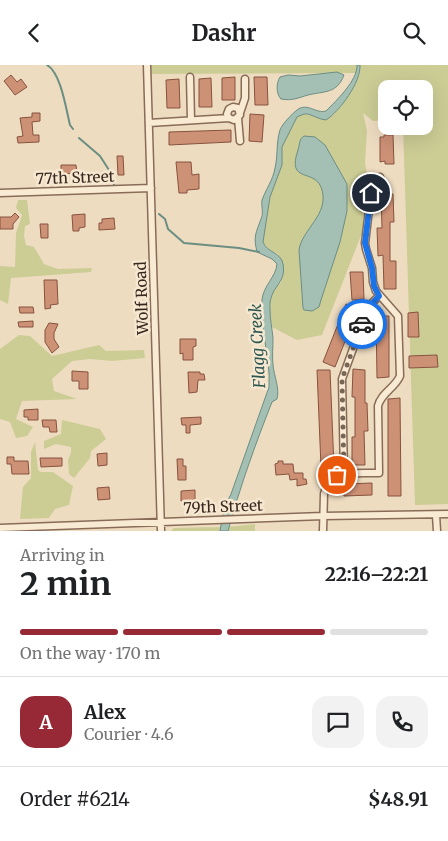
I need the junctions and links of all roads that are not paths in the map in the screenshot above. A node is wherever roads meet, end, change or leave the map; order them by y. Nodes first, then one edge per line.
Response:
1 (147, 65) edge
2 (190, 77) dead end
3 (245, 79) dead end
4 (239, 115) junction
5 (229, 118) junction
6 (191, 120) junction
7 (149, 123) junction
8 (240, 141) dead end
9 (380, 177) dead end
10 (151, 188) junction
11 (0, 193) edge
12 (379, 296) junction
13 (344, 474) junction
14 (436, 515) junction
15 (448, 515) edge
16 (323, 516) junction
17 (161, 522) junction
18 (0, 528) edge
19 (161, 531) edge
20 (322, 531) edge
21 (437, 531) edge

1 - 7 street, Wolf Road
2 - 6 street
3 - 4 street
4 - 5 street
4 - 5 street
4 - 8 street
5 - 6 street
6 - 7 street
7 - 10 street, Wolf Road
9 - 12 street
10 - 11 street, 77th Street
10 - 17 street, Wolf Road
12 - 13 street
12 - 13 street
13 - 16 street
14 - 15 street, 79th Street
14 - 16 street, 79th Street
14 - 21 street
16 - 17 street, 79th Street
16 - 20 street
17 - 18 street, 79th Street
17 - 19 street, Wolf Road

